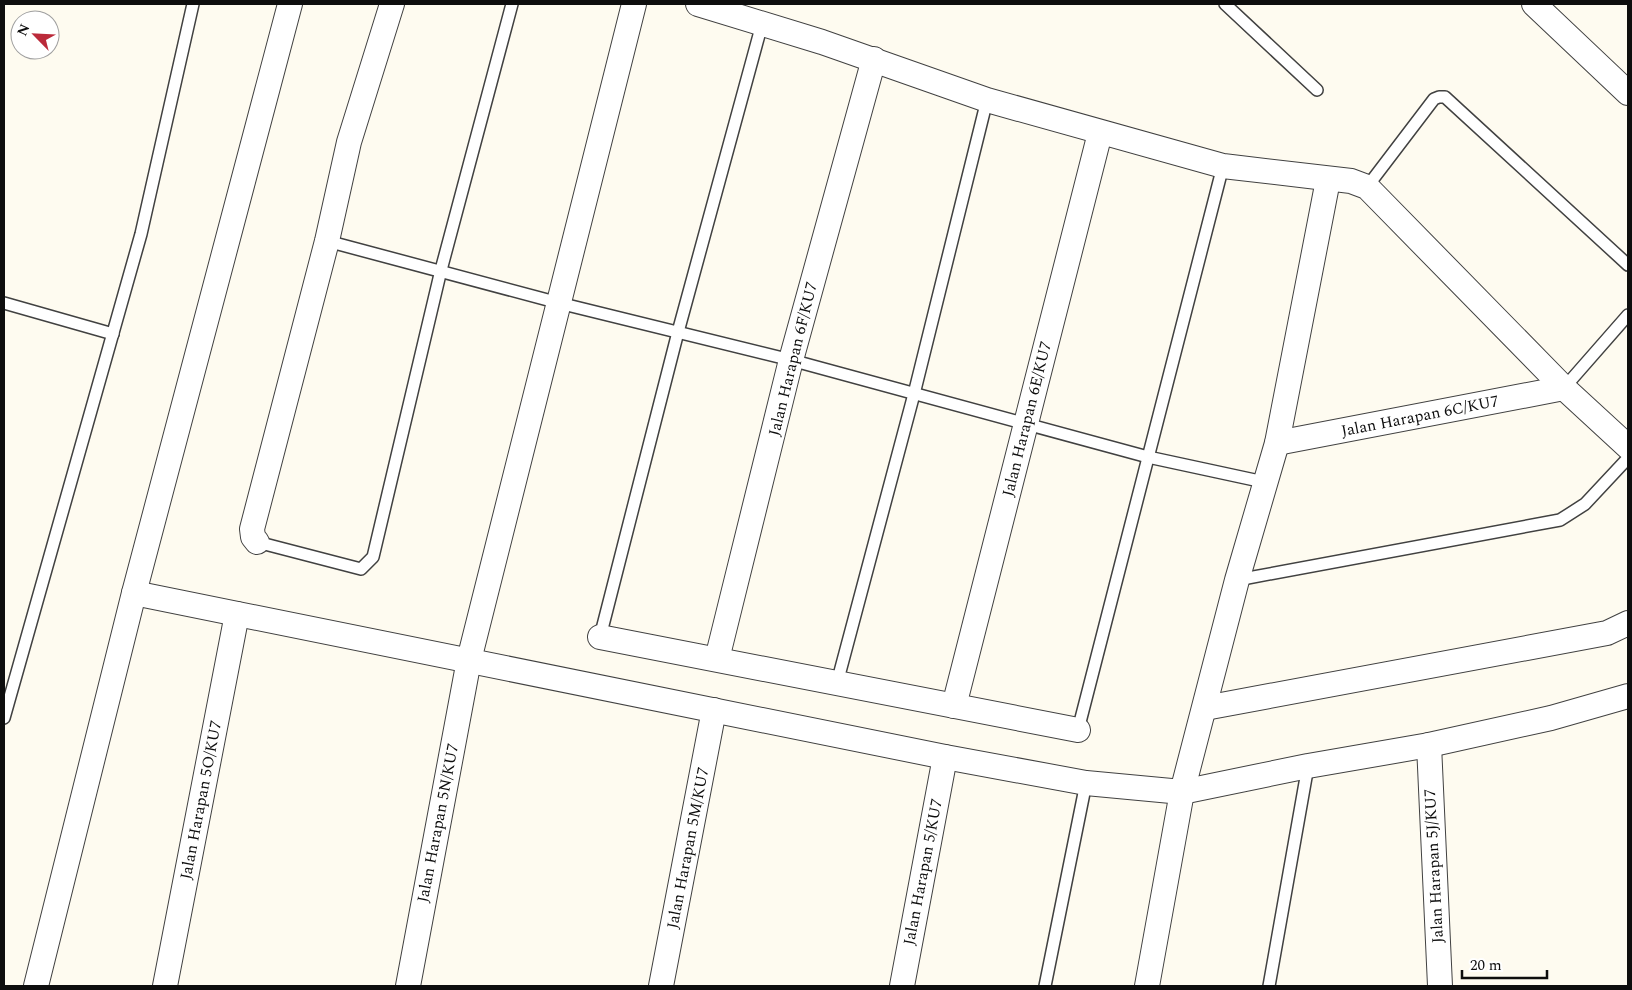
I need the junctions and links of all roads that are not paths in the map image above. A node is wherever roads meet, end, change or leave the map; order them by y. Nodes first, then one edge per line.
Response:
1 (193, 4) edge
2 (290, 4) edge
3 (392, 4) edge
4 (512, 4) edge
5 (634, 4) edge
6 (698, 4) edge
7 (1225, 4) edge
8 (1534, 4) edge
9 (762, 24) junction
10 (874, 59) junction
11 (1317, 90) dead end
12 (1628, 93) edge
13 (987, 100) junction
14 (1100, 133) junction
15 (1223, 166) junction
16 (1328, 180) junction
17 (1367, 187) junction
18 (327, 241) junction
19 (1628, 265) edge
20 (441, 270) junction
21 (559, 303) junction
22 (4, 304) edge
23 (1628, 315) edge
24 (678, 332) junction
25 (113, 334) junction
26 (791, 360) junction
27 (1564, 388) junction
28 (914, 394) junction
29 (1027, 422) junction
30 (1277, 443) junction
31 (1628, 447) edge
32 (1148, 457) junction
33 (1628, 458) edge
34 (1264, 482) junction
35 (257, 542) joint
36 (1237, 580) junction
37 (134, 593) junction
38 (237, 614) junction
39 (1628, 623) edge
40 (600, 637) joint
41 (469, 660) junction
42 (717, 660) junction
43 (837, 683) junction
44 (1628, 696) edge
45 (954, 706) junction
46 (1205, 708) junction
47 (714, 710) junction
48 (4, 718) edge
49 (1078, 730) joint
50 (1429, 745) junction
51 (944, 757) junction
52 (1308, 766) junction
53 (1086, 782) junction
54 (1182, 792) junction
55 (36, 986) edge
56 (165, 986) edge
57 (408, 986) edge
58 (661, 986) edge
59 (902, 986) edge
60 (1045, 986) edge
61 (1147, 986) edge
62 (1268, 986) edge
63 (1440, 986) edge

1 - 25 lane
2 - 37 street
3 - 18 street
4 - 20 lane
5 - 21 street, Jalan Harapan 5N/KU7
6 - 9 street
7 - 11 lane
8 - 12 street
9 - 10 street
9 - 24 lane
10 - 13 street
10 - 26 street, Jalan Harapan 6F/KU7
13 - 14 street
13 - 28 lane
14 - 15 street
14 - 29 street, Jalan Harapan 6E/KU7
15 - 16 street
15 - 32 lane
16 - 17 street
16 - 30 street
17 - 19 lane
17 - 27 street
18 - 20 lane
18 - 35 street
20 - 21 lane
20 - 35 lane
21 - 24 lane
21 - 41 street, Jalan Harapan 5N/KU7
22 - 25 lane
23 - 27 lane
24 - 26 lane
24 - 40 lane
25 - 48 lane
26 - 28 lane
26 - 42 street, Jalan Harapan 6F/KU7
27 - 30 street, Jalan Harapan 6C/KU7
27 - 31 street
28 - 29 lane
28 - 43 lane
29 - 32 lane
29 - 45 street, Jalan Harapan 6E/KU7
30 - 34 street
32 - 34 lane
32 - 49 lane
33 - 36 lane
34 - 36 street
36 - 46 street
37 - 38 street
37 - 55 street
38 - 41 street
38 - 56 street, Jalan Harapan 5O/KU7
39 - 46 street
40 - 42 street
41 - 47 street
41 - 57 street, Jalan Harapan 5N/KU7
42 - 43 street
43 - 45 street
44 - 50 street
45 - 49 street
46 - 54 street
47 - 51 street
47 - 58 street, Jalan Harapan 5M/KU7
50 - 52 street
50 - 63 street, Jalan Harapan 5J/KU7
51 - 53 street
51 - 59 street, Jalan Harapan 5/KU7
52 - 54 street
52 - 62 lane
53 - 54 street
53 - 60 lane
54 - 61 street

